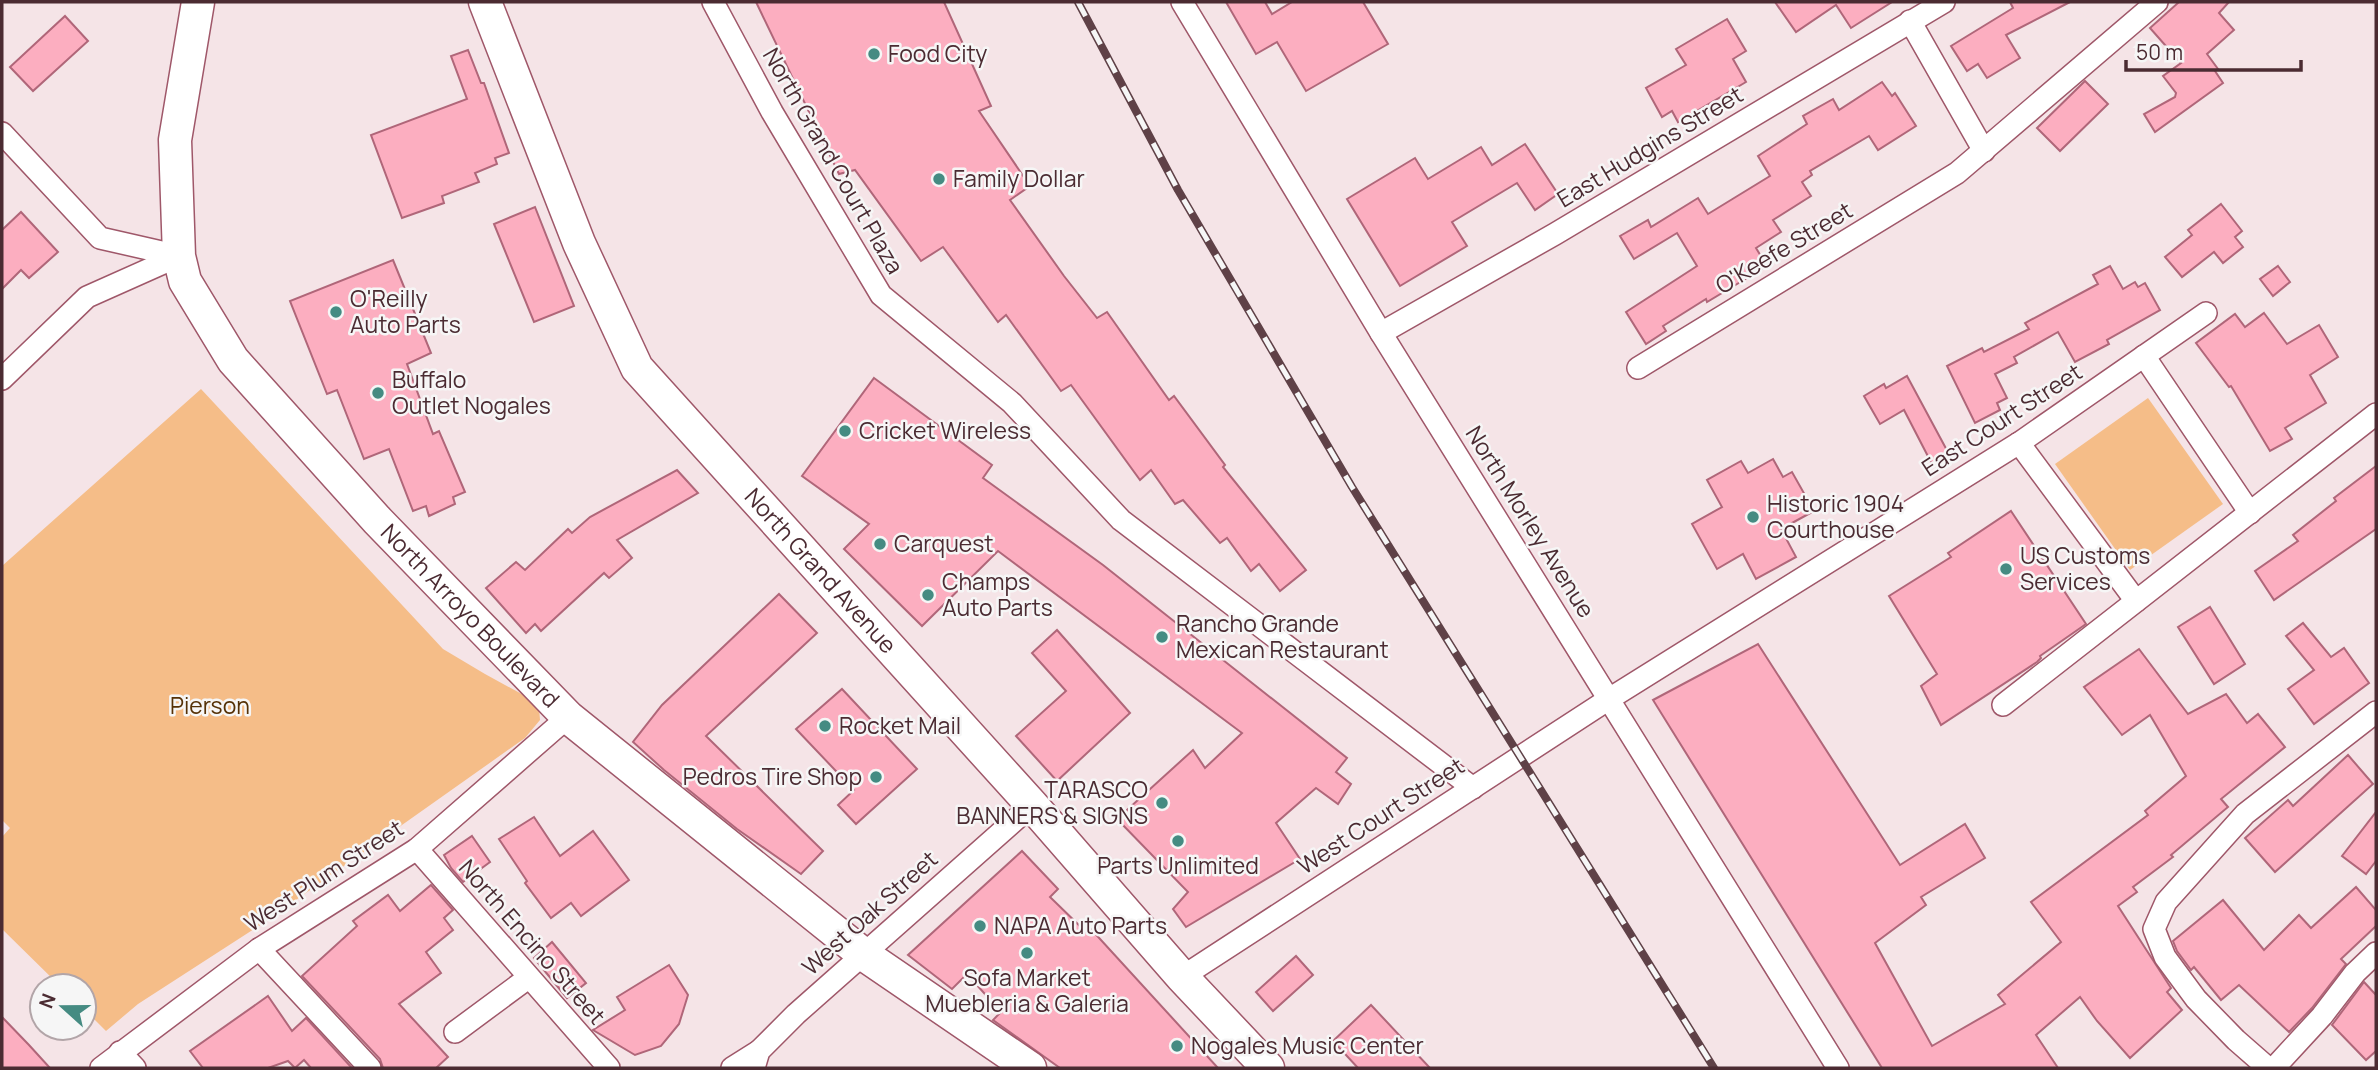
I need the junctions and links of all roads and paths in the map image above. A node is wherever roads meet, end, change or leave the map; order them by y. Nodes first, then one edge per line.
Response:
1 (198, 2) edge
2 (485, 2) edge
3 (713, 2) edge
4 (1182, 2) edge
5 (1944, 2) edge
6 (2157, 2) edge
7 (1911, 14) edge
8 (2, 133) edge
9 (1984, 151) junction
10 (179, 256) junction
11 (2206, 313) dead end
12 (1381, 333) junction
13 (2144, 356) junction
14 (1637, 369) dead end
15 (2, 379) edge
16 (2376, 414) edge
17 (2019, 443) junction
18 (2250, 513) junction
19 (2136, 601) junction
20 (1609, 699) junction
21 (2003, 705) dead end
22 (2376, 712) edge
23 (568, 717) junction
24 (1472, 788) junction
25 (1032, 805) junction
26 (417, 849) junction
27 (259, 949) junction
28 (2376, 953) edge
29 (863, 954) junction
30 (1182, 977) junction
31 (528, 978) junction
32 (455, 1032) dead end
33 (120, 1052) junction
34 (756, 1060) edge
35 (101, 1068) edge
36 (135, 1068) edge
37 (370, 1068) edge
38 (609, 1068) edge
39 (732, 1068) edge
40 (1030, 1068) edge
41 (1268, 1068) edge
42 (1838, 1068) edge
43 (2268, 1068) edge
44 (2274, 1068) edge

1 - 10 main road, North Arroyo Boulevard
2 - 25 main road, North Grand Avenue
3 - 24 street, North Grand Court Plaza
4 - 12 street, North Morley Avenue
5 - 7 street, East Hudgins Street
6 - 9 street, O'Keefe Street
7 - 9 street
7 - 12 street, East Hudgins Street
8 - 10 street
9 - 14 street, O'Keefe Street
10 - 15 street
10 - 23 main road, North Arroyo Boulevard
11 - 13 street, East Court Street
12 - 20 street, North Morley Avenue
13 - 17 street, East Court Street
13 - 18 street
16 - 18 street
17 - 19 street
17 - 20 street, East Court Street
18 - 19 street
19 - 21 street
20 - 24 street, West Court Street
20 - 42 street, North Morley Avenue
22 - 43 street
23 - 26 street, West Plum Street
23 - 29 main road, North Arroyo Boulevard
24 - 30 street, West Court Street
25 - 29 street, West Oak Street
25 - 30 main road, North Grand Avenue
26 - 27 street, West Plum Street
26 - 31 street, North Encino Street
27 - 33 street, West Plum Street
27 - 37 street
28 - 44 street
29 - 34 street, West Oak Street
29 - 40 main road, North Arroyo Boulevard
30 - 41 main road, North Grand Avenue
31 - 32 street
31 - 38 street, North Encino Street
33 - 35 street, West Plum Street
33 - 36 street
34 - 39 street, West Oak Street

